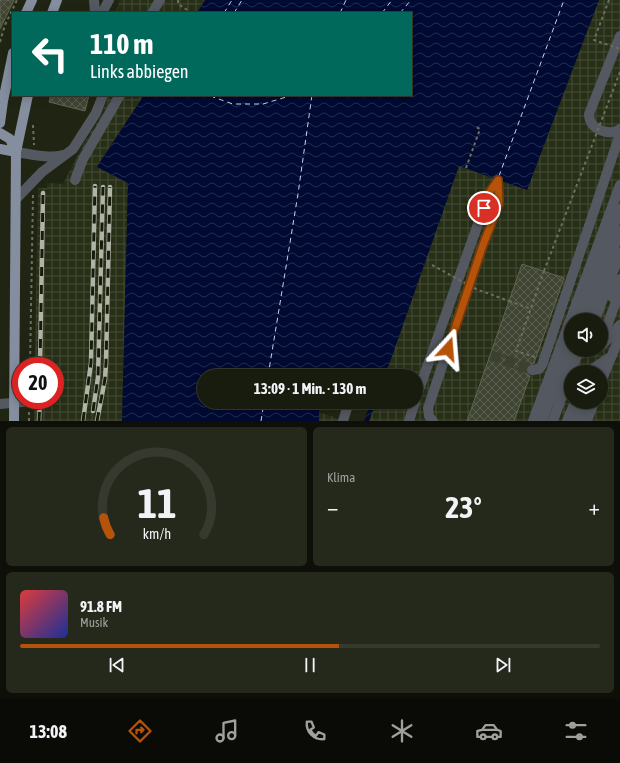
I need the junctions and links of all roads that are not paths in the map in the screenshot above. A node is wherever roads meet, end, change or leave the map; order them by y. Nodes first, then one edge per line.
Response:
1 (32, 0) edge
2 (57, 0) edge
3 (109, 0) edge
4 (160, 0) edge
5 (97, 7) edge
6 (26, 12) edge
7 (52, 12) edge
8 (153, 12) edge
9 (620, 36) edge
10 (12, 58) edge
11 (28, 96) edge
12 (103, 96) edge
13 (119, 96) edge
14 (0, 124) edge
15 (620, 129) edge
16 (0, 133) edge
17 (620, 134) edge
18 (0, 149) edge
19 (16, 152) junction
20 (66, 154) junction
21 (75, 180) dead end
22 (620, 185) edge
23 (620, 197) edge
24 (16, 199) junction
25 (620, 209) edge
26 (620, 220) edge
27 (620, 231) edge
28 (620, 242) edge
29 (620, 253) edge
30 (620, 264) edge
31 (620, 279) edge
32 (620, 291) edge
33 (620, 305) edge
34 (576, 313) edge
35 (581, 313) edge
36 (585, 313) edge
37 (586, 313) edge
38 (589, 313) edge
39 (589, 313) edge
40 (593, 313) edge
41 (598, 313) edge
42 (602, 313) edge
43 (605, 313) edge
44 (607, 313) edge
45 (608, 319) edge
46 (620, 324) edge
47 (608, 332) edge
48 (620, 336) edge
49 (612, 356) junction
50 (14, 357) edge
51 (567, 357) edge
52 (574, 357) edge
53 (576, 357) edge
54 (577, 357) edge
55 (598, 365) edge
56 (604, 365) edge
57 (608, 365) edge
58 (532, 370) tunnel mouth
59 (423, 378) edge
60 (12, 402) edge
61 (0, 404) edge
62 (14, 409) edge
63 (347, 409) edge
64 (412, 409) edge
65 (572, 409) edge
66 (581, 409) edge
67 (591, 409) edge
68 (343, 420) edge
69 (14, 421) edge
70 (408, 421) edge
71 (433, 421) edge
72 (533, 421) edge
73 (542, 421) edge
74 (553, 421) edge
75 (567, 421) edge
76 (577, 421) edge
77 (587, 421) edge

1 - 6 main road
2 - 7 main road
3 - 5 lane
4 - 8 lane
9 - 15 lane
10 - 14 main road
11 - 19 main road
12 - 20 lane
13 - 21 lane
16 - 19 main road
17 - 37 lane
18 - 19 main road
19 - 20 lane
19 - 24 main road
20 - 24 lane
22 - 38 lane
23 - 34 lane
24 - 50 main road
25 - 35 lane
26 - 36 lane
27 - 39 lane
28 - 40 lane
29 - 41 lane
30 - 42 lane
31 - 44 lane
32 - 43 lane
33 - 45 lane
46 - 47 lane
48 - 49 lane
49 - 55 lane
49 - 56 lane
49 - 57 lane
51 - 58 lane
52 - 73 lane
53 - 72 lane
54 - 74 lane
59 - 71 lane
60 - 61 lane
62 - 69 main road
63 - 68 lane
64 - 70 lane
65 - 75 lane
66 - 76 lane
67 - 77 lane

